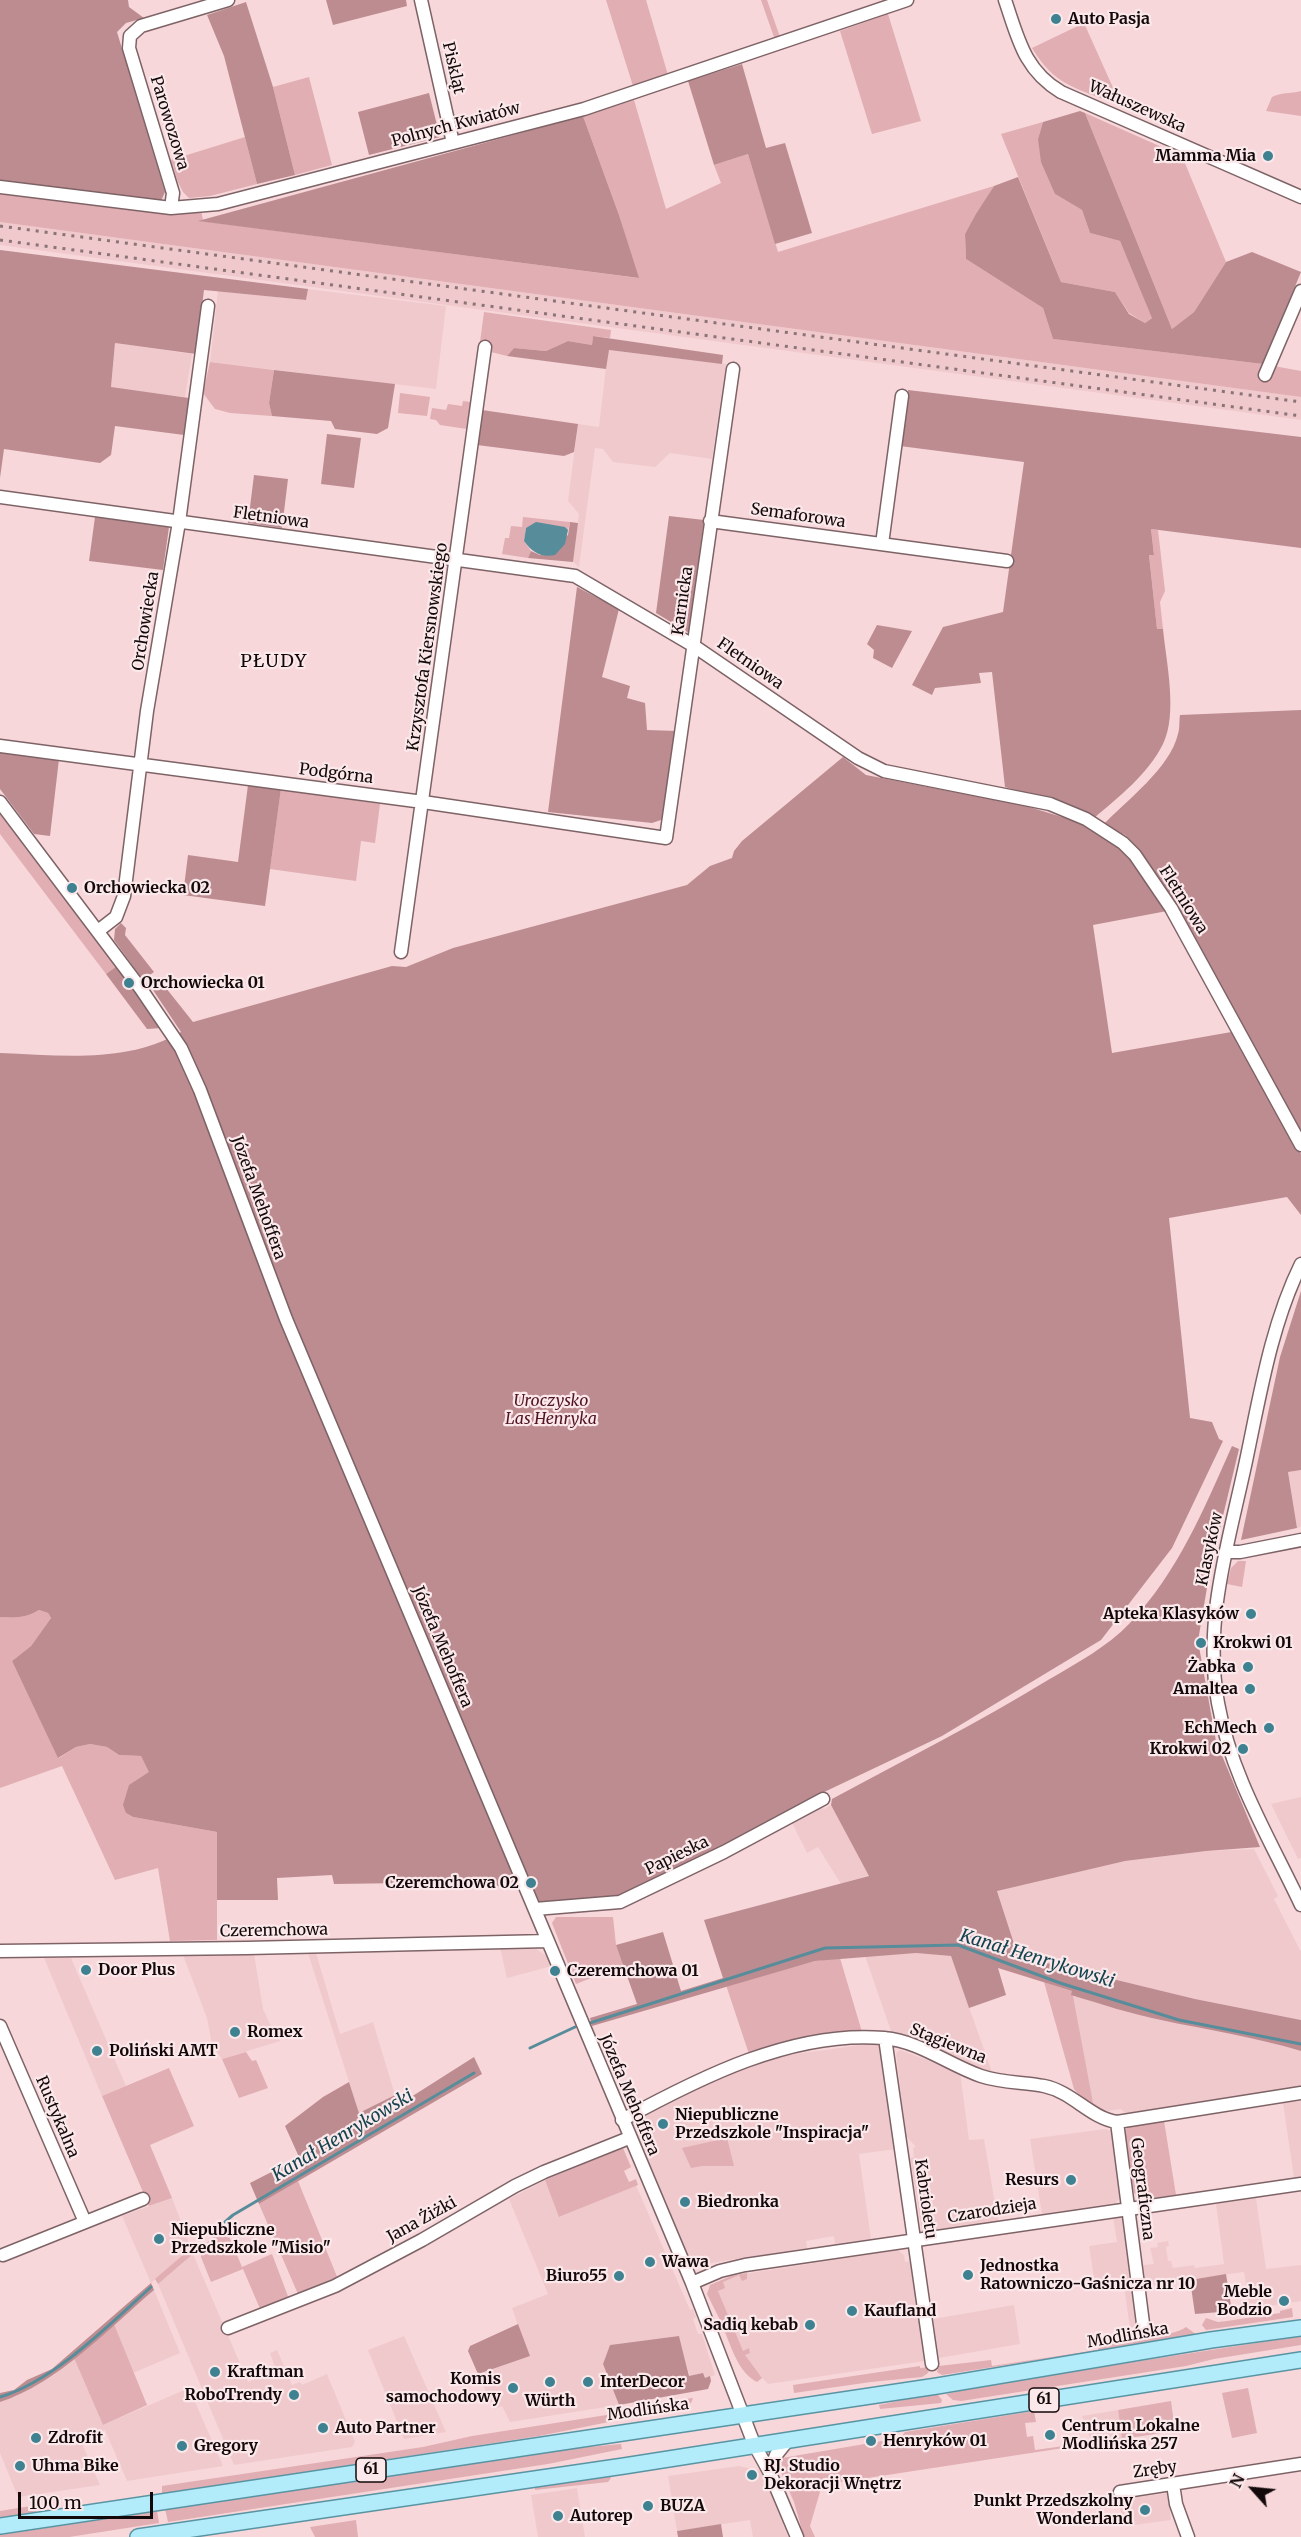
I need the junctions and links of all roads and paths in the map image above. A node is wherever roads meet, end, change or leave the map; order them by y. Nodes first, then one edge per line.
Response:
1 (228, 0) edge
2 (422, 0) edge
3 (907, 0) edge
4 (1005, 0) edge
5 (453, 143) junction
6 (0, 187) edge
7 (1301, 197) edge
8 (171, 208) junction
9 (1301, 291) edge
10 (208, 306) dead end
11 (484, 347) dead end
12 (733, 369) dead end
13 (1265, 375) dead end
14 (902, 396) dead end
15 (0, 497) edge
16 (710, 521) junction
17 (179, 522) junction
18 (882, 544) junction
19 (456, 559) junction
20 (1007, 561) dead end
21 (693, 646) junction
22 (0, 746) edge
23 (140, 765) junction
24 (0, 802) edge
25 (423, 802) junction
26 (666, 838) joint
27 (98, 931) junction
28 (401, 952) dead end
29 (1301, 1145) edge
30 (1301, 1264) edge
31 (1301, 1540) edge
32 (1226, 1552) junction
33 (823, 1799) dead end
34 (1301, 1905) edge
35 (535, 1909) junction
36 (548, 1941) junction
37 (0, 1951) edge
38 (0, 2026) edge
39 (885, 2038) junction
40 (1301, 2093) edge
41 (622, 2120) junction
42 (1117, 2122) junction
43 (629, 2138) junction
44 (1301, 2184) edge
45 (143, 2199) dead end
46 (1128, 2208) junction
47 (85, 2222) junction
48 (914, 2240) junction
49 (3, 2255) dead end
50 (692, 2283) junction
51 (228, 2328) dead end
52 (1301, 2328) edge
53 (1144, 2331) dead end
54 (1301, 2360) edge
55 (932, 2364) dead end
56 (743, 2415) junction
57 (788, 2440) junction
58 (754, 2444) junction
59 (1301, 2464) edge
60 (770, 2473) junction
61 (1173, 2484) junction
62 (1120, 2492) dead end
63 (0, 2526) edge
64 (138, 2537) edge
65 (796, 2537) edge
66 (1188, 2537) edge

1 - 8 street, Parowozowa
2 - 5 street, Piskląt
3 - 5 street, Polnych Kwiatów
4 - 7 street, Wałuszewska
5 - 8 street, Polnych Kwiatów
6 - 8 street, Polnych Kwiatów
9 - 13 street
10 - 17 street, Orchowiecka
11 - 19 street, Krzysztofa Kiersnowskiego
12 - 16 street, Karnicka
14 - 18 street
15 - 17 street, Fletniowa
16 - 18 street, Semaforowa
16 - 21 street, Karnicka
17 - 19 street, Fletniowa
17 - 23 street, Orchowiecka
18 - 20 street, Semaforowa
19 - 21 street, Fletniowa
19 - 25 street, Krzysztofa Kiersnowskiego
21 - 26 street, Karnicka
21 - 29 street, Fletniowa
22 - 23 street, Podgórna
23 - 25 street, Podgórna
23 - 27 street, Orchowiecka
24 - 27 street, Józefa Mehoffera
25 - 26 street, Podgórna
25 - 28 street, Krzysztofa Kiersnowskiego
27 - 35 street, Józefa Mehoffera
30 - 32 street, Klasyków
31 - 32 street
32 - 34 street, Klasyków
33 - 35 street, Papieska
35 - 36 street, Józefa Mehoffera
36 - 37 street, Czeremchowa
36 - 41 street, Józefa Mehoffera
38 - 47 street, Rustykalna
39 - 41 street, Stągiewna
39 - 42 street, Stągiewna
39 - 48 street, Kabrioletu
40 - 42 street
41 - 43 street, Józefa Mehoffera
42 - 46 street, Geograficzna
43 - 50 street, Józefa Mehoffera
43 - 51 street, Jana Żiżki
44 - 46 street, Czarodzieja
45 - 47 street
46 - 48 street, Czarodzieja
46 - 53 street, Geograficzna
47 - 49 street
48 - 50 street, Czarodzieja
48 - 55 street, Kabrioletu
50 - 56 street, Józefa Mehoffera
52 - 56 main road, Modlińska / 61
54 - 57 main road, 61
56 - 58 street, Józefa Mehoffera
56 - 63 main road, Modlińska / 61
57 - 58 main road, 61
57 - 60 street
58 - 60 street, Józefa Mehoffera
58 - 64 main road, 61
59 - 61 street, Zręby
60 - 65 street, Józefa Mehoffera
61 - 62 street, Zręby
61 - 66 street

